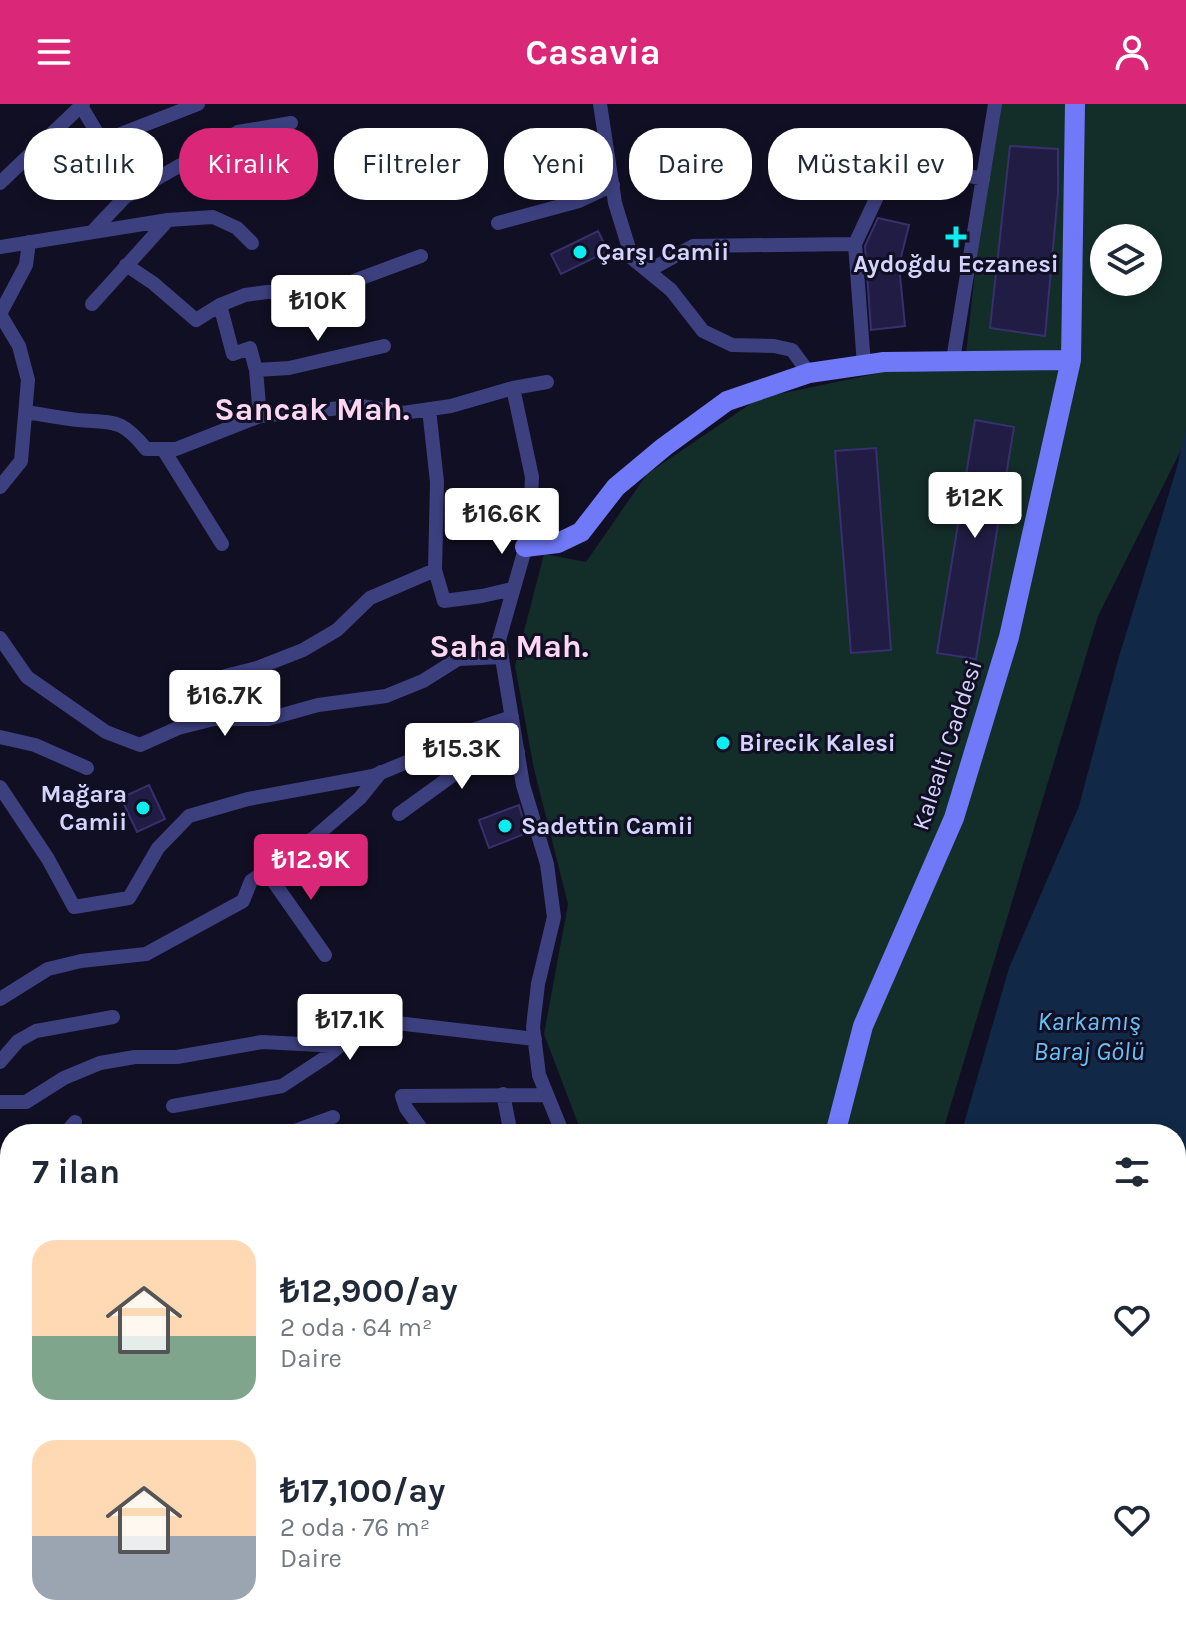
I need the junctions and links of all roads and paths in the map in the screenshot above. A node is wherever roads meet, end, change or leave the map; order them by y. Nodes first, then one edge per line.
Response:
1 (198, 104) edge
2 (600, 104) edge
3 (995, 104) edge
4 (1075, 104) edge
5 (82, 105) edge
6 (291, 123) dead end
7 (604, 128) edge
8 (973, 177) edge
9 (983, 179) junction
10 (0, 183) edge
11 (613, 185) edge
12 (581, 200) edge
13 (875, 200) edge
14 (168, 220) junction
15 (498, 223) dead end
16 (92, 232) junction
17 (29, 242) junction
18 (252, 243) dead end
19 (855, 244) junction
20 (0, 247) edge
21 (421, 256) dead end
22 (126, 265) junction
23 (648, 271) junction
24 (92, 304) dead end
25 (220, 305) junction
26 (384, 346) dead end
27 (953, 360) junction
28 (1071, 360) junction
29 (864, 365) junction
30 (256, 370) junction
31 (809, 373) junction
32 (547, 382) dead end
33 (513, 388) junction
34 (429, 409) junction
35 (27, 412) junction
36 (260, 416) junction
37 (163, 449) junction
38 (0, 487) edge
39 (222, 544) dead end
40 (525, 547) junction
41 (435, 570) junction
42 (512, 589) junction
43 (0, 638) edge
44 (502, 657) junction
45 (7, 662) edge
46 (225, 676) dead end
47 (512, 717) junction
48 (0, 737) edge
49 (518, 752) junction
50 (87, 768) dead end
51 (381, 772) junction
52 (0, 787) edge
53 (399, 814) dead end
54 (266, 871) junction
55 (325, 955) dead end
56 (0, 999) edge
57 (113, 1017) dead end
58 (535, 1039) junction
59 (340, 1046) junction
60 (0, 1062) edge
61 (503, 1094) junction
62 (547, 1095) junction
63 (0, 1102) edge
64 (173, 1106) dead end
65 (333, 1117) dead end
66 (314, 1124) edge
67 (418, 1124) edge
68 (509, 1124) edge
69 (559, 1124) edge
70 (838, 1124) edge

1 - 5 street
2 - 7 street
3 - 9 street
4 - 28 street, Kalealtı Caddesi
5 - 10 street
6 - 16 street
8 - 9 street
9 - 27 street
11 - 23 street
12 - 15 street
13 - 19 street
14 - 16 street
14 - 18 street
14 - 22 street
16 - 17 street
17 - 20 street
17 - 35 street
19 - 23 street
19 - 29 street
21 - 25 street
22 - 24 street
22 - 25 street
23 - 31 street
25 - 30 street
26 - 30 street
27 - 28 street
27 - 29 street
28 - 70 street, Kalealtı Caddesi
29 - 31 street
30 - 36 street
31 - 40 street
32 - 33 street
33 - 34 street
33 - 40 street
34 - 36 street
34 - 41 street
35 - 37 street
35 - 38 street
36 - 37 street
37 - 39 street
40 - 42 street
41 - 42 street
41 - 46 street
42 - 44 street
43 - 45 street
44 - 45 street
44 - 47 street
47 - 49 street
47 - 51 street
48 - 50 street
49 - 53 street
49 - 58 street
51 - 52 street
51 - 54 street
54 - 55 street
54 - 56 street
57 - 60 street
58 - 59 street
58 - 62 street
59 - 63 street
59 - 64 street
61 - 62 street
61 - 67 street
61 - 68 street
62 - 69 street
65 - 66 street

